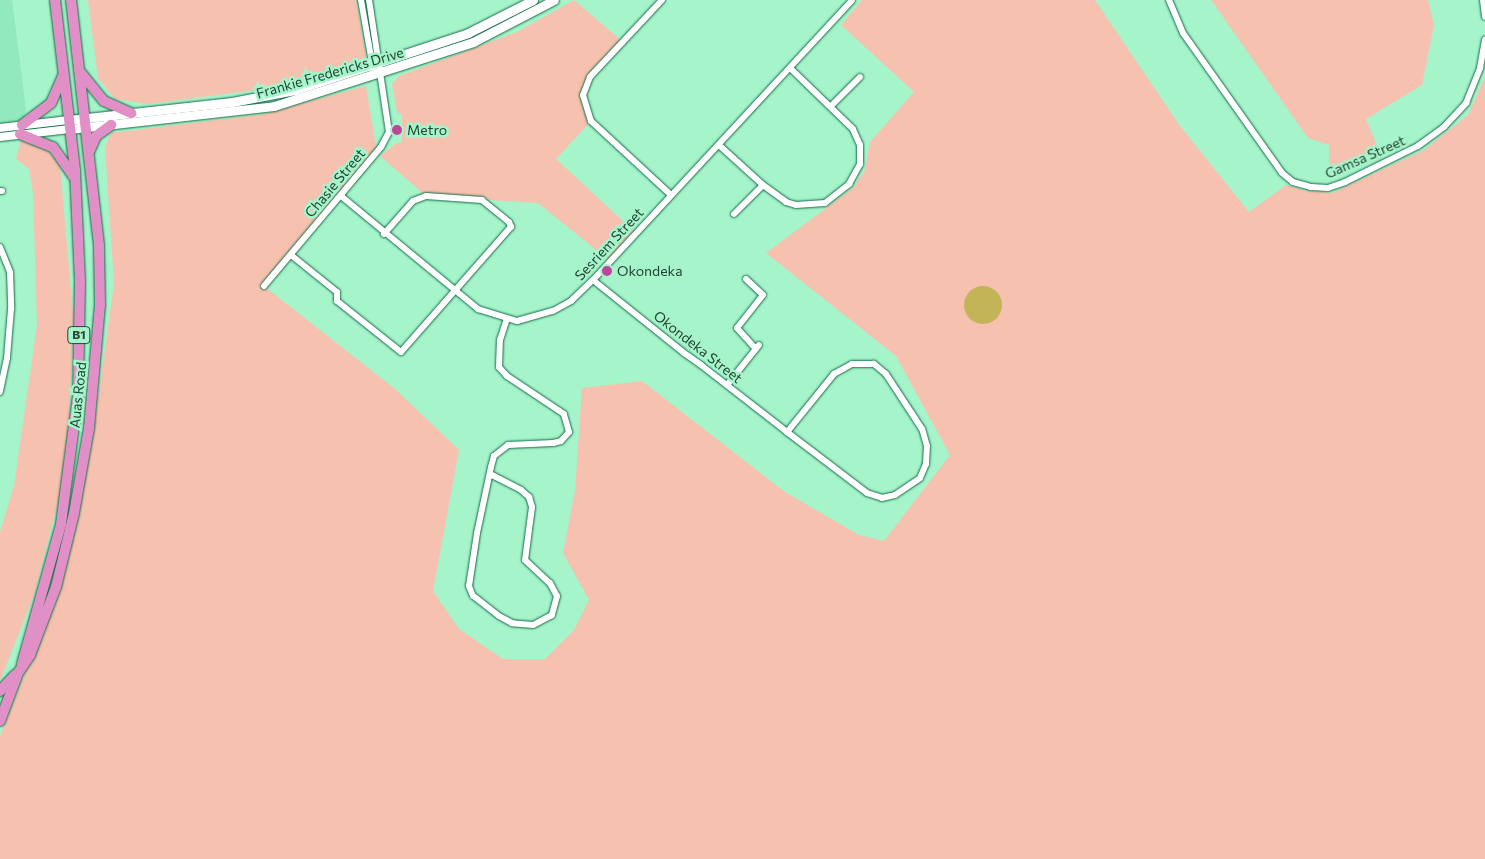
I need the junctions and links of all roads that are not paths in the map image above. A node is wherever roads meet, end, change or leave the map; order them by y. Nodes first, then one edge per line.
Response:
1 (55, 0) edge
2 (71, 0) edge
3 (361, 0) edge
4 (370, 0) edge
5 (534, 0) edge
6 (554, 0) edge
7 (662, 0) edge
8 (852, 0) edge
9 (1169, 0) edge
10 (1483, 0) edge
11 (1485, 17) edge
12 (1485, 39) edge
13 (376, 65) junction
14 (790, 69) junction
15 (80, 70) junction
16 (63, 74) junction
17 (380, 77) junction
18 (860, 77) dead end
19 (831, 106) junction
20 (131, 113) junction
21 (86, 123) junction
22 (69, 125) junction
23 (111, 125) junction
24 (0, 128) edge
25 (21, 130) junction
26 (0, 137) edge
27 (720, 146) junction
28 (90, 150) junction
29 (76, 180) junction
30 (764, 185) junction
31 (671, 195) junction
32 (341, 196) junction
33 (734, 214) dead end
34 (384, 234) junction
35 (0, 247) edge
36 (291, 255) junction
37 (746, 279) dead end
38 (593, 280) junction
39 (264, 286) dead end
40 (455, 292) junction
41 (508, 319) junction
42 (0, 354) edge
43 (7, 358) junction
44 (727, 385) junction
45 (0, 392) edge
46 (787, 432) junction
47 (490, 474) junction
48 (20, 668) junction
49 (0, 690) edge
50 (0, 721) edge

1 - 16 highway, Auas Road / B1
2 - 15 highway, Auas Road / B1
3 - 13 street, Chasie Street
4 - 13 street, Chasie Street
5 - 13 main road, Frankie Fredericks Drive
6 - 17 main road, Frankie Fredericks Drive
7 - 31 street
8 - 14 street, Sesriem Street
9 - 12 street, Gamsa Street
10 - 11 street
13 - 17 street, Chasie Street
13 - 20 main road, Frankie Fredericks Drive
14 - 19 street
14 - 27 street, Sesriem Street
15 - 20 highway
15 - 21 highway, Auas Road / B1
16 - 22 highway, Auas Road / B1
16 - 25 highway
17 - 23 main road, Frankie Fredericks Drive
17 - 32 street, Chasie Street
18 - 19 street
19 - 30 street
20 - 21 main road, Frankie Fredericks Drive
21 - 22 main road, Frankie Fredericks Drive
21 - 23 main road, Frankie Fredericks Drive
21 - 28 highway, Auas Road / B1
22 - 25 street
22 - 29 highway, Auas Road / B1
23 - 28 highway
24 - 25 street
25 - 26 street
25 - 29 highway
27 - 30 street
27 - 31 street, Sesriem Street
28 - 48 highway, Auas Road / B1
29 - 48 highway, Auas Road / B1
30 - 33 street
31 - 38 street, Sesriem Street
32 - 34 street, Sesriem Street
32 - 36 street, Chasie Street
34 - 40 street, Sesriem Street
34 - 40 street
35 - 43 street
36 - 39 street, Chasie Street
36 - 40 street
37 - 44 street
38 - 41 street, Sesriem Street
38 - 44 street, Okondeka Street
40 - 41 street, Sesriem Street
41 - 47 street
42 - 43 street
43 - 45 street
44 - 46 street, Okondeka Street
46 - 46 street, Okondeka Street
47 - 47 street
48 - 49 highway
48 - 50 highway, Auas Road / B1

